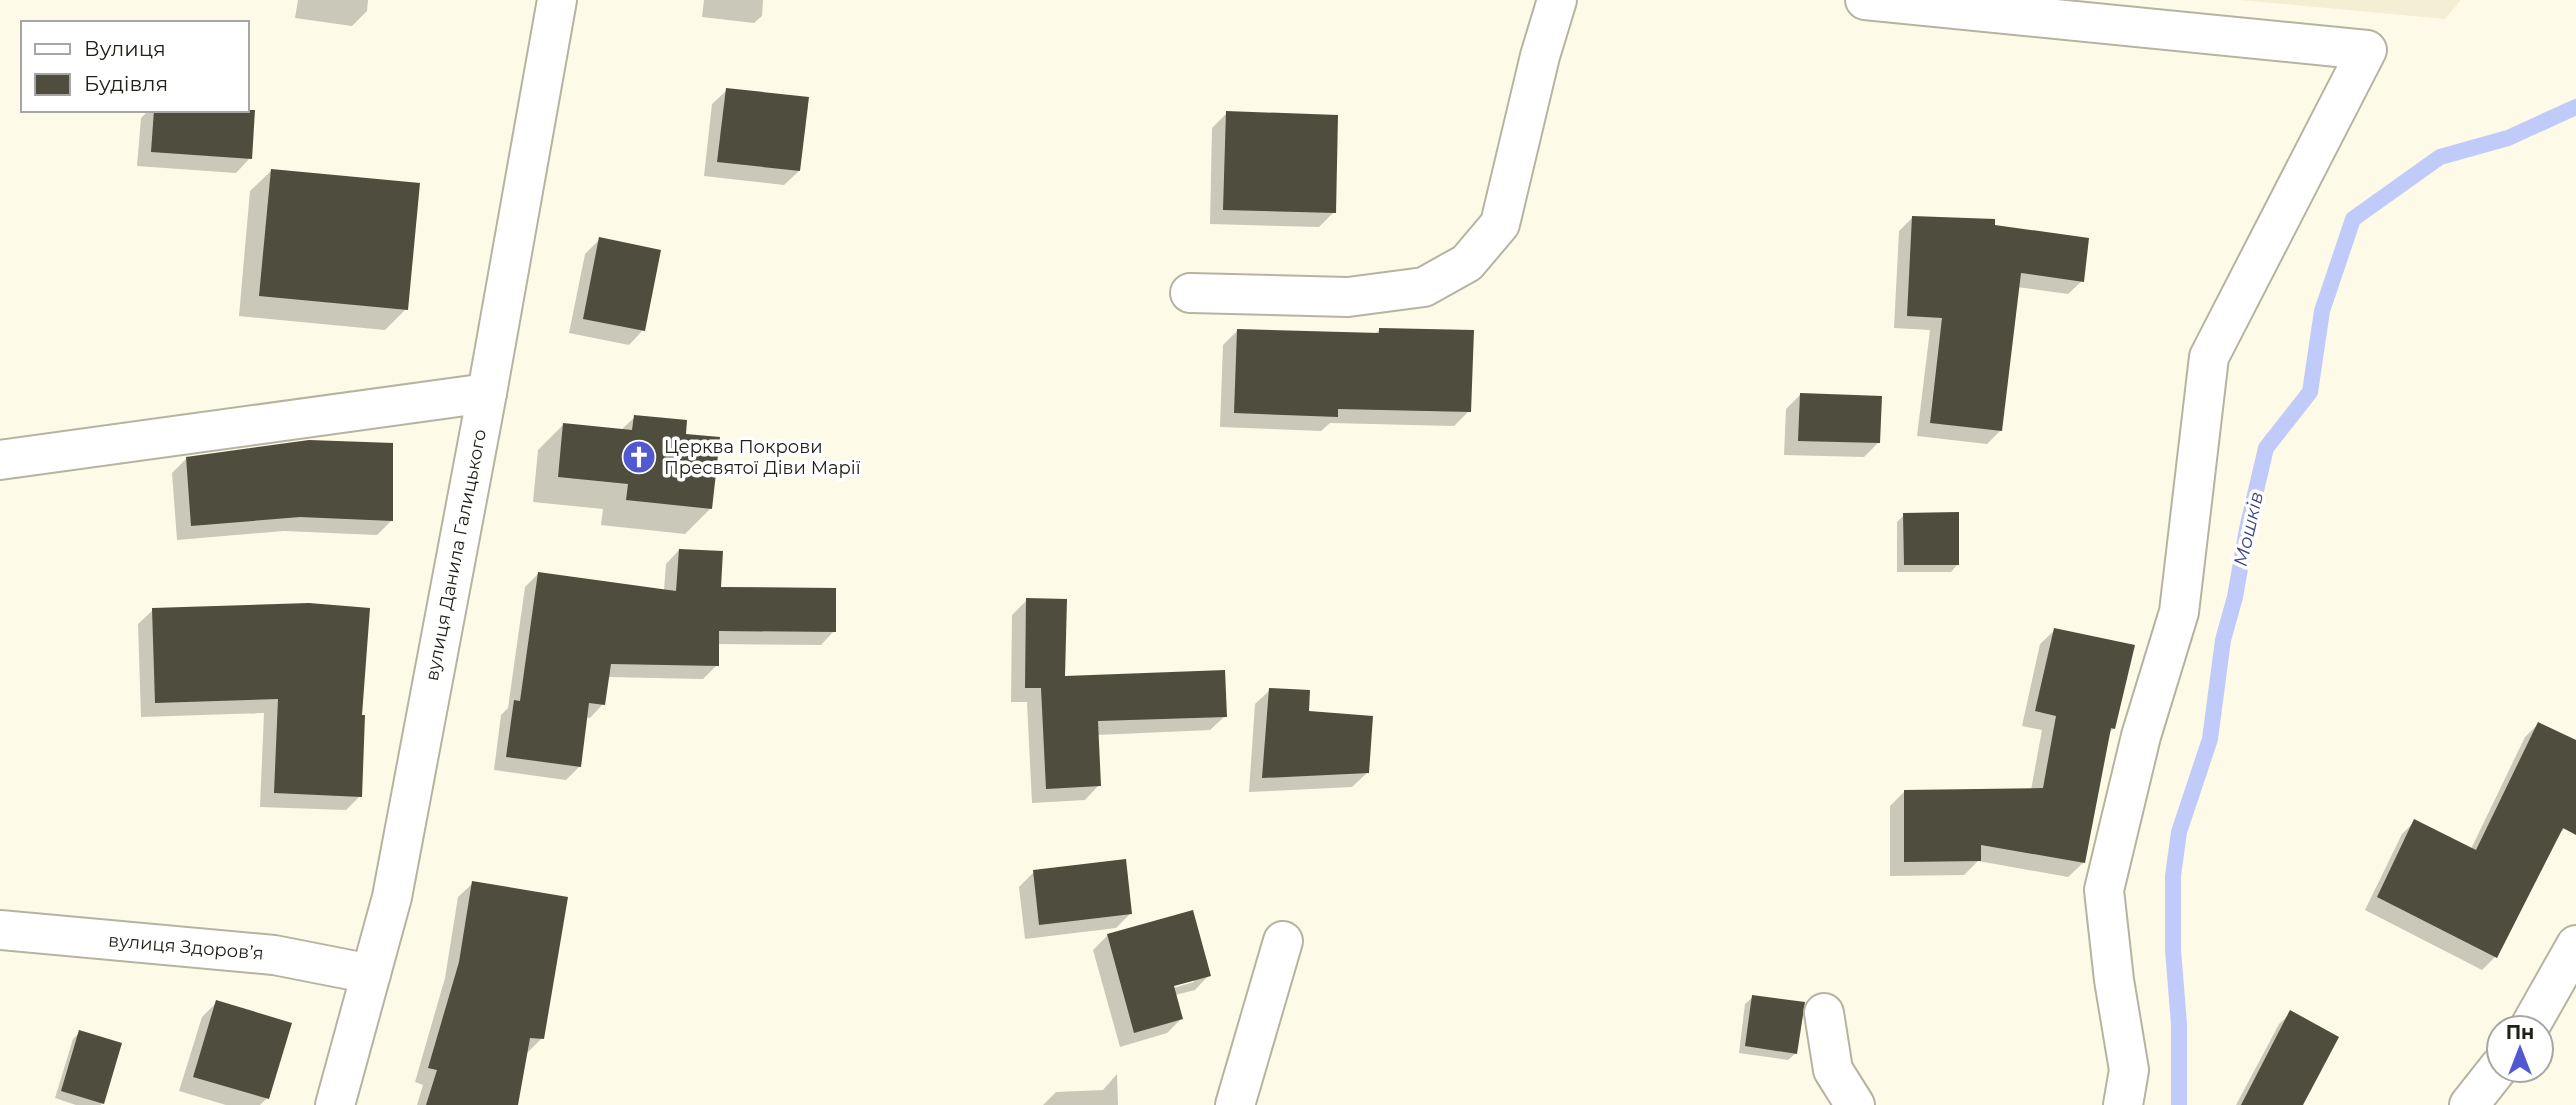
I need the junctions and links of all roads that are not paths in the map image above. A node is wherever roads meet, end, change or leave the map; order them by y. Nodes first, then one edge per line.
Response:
1 (557, 0) edge
2 (1557, 0) edge
3 (1865, 0) edge
4 (1190, 293) dead end
5 (487, 393) junction
6 (0, 460) edge
7 (0, 930) edge
8 (1283, 941) dead end
9 (2576, 945) edge
10 (371, 974) junction
11 (1824, 1013) dead end
12 (2537, 1014) edge
13 (2485, 1084) edge
14 (335, 1105) edge
15 (1235, 1105) edge
16 (1855, 1105) edge
17 (2123, 1105) edge
18 (2469, 1105) edge

1 - 5 street, вулиця Данила Галицького
2 - 4 street
3 - 17 street
5 - 6 street
5 - 10 street, вулиця Данила Галицького
7 - 10 street, вулиця Здоровʼя
8 - 15 street
9 - 12 street
10 - 14 street, вулиця Данила Галицького
11 - 16 street
13 - 18 street

